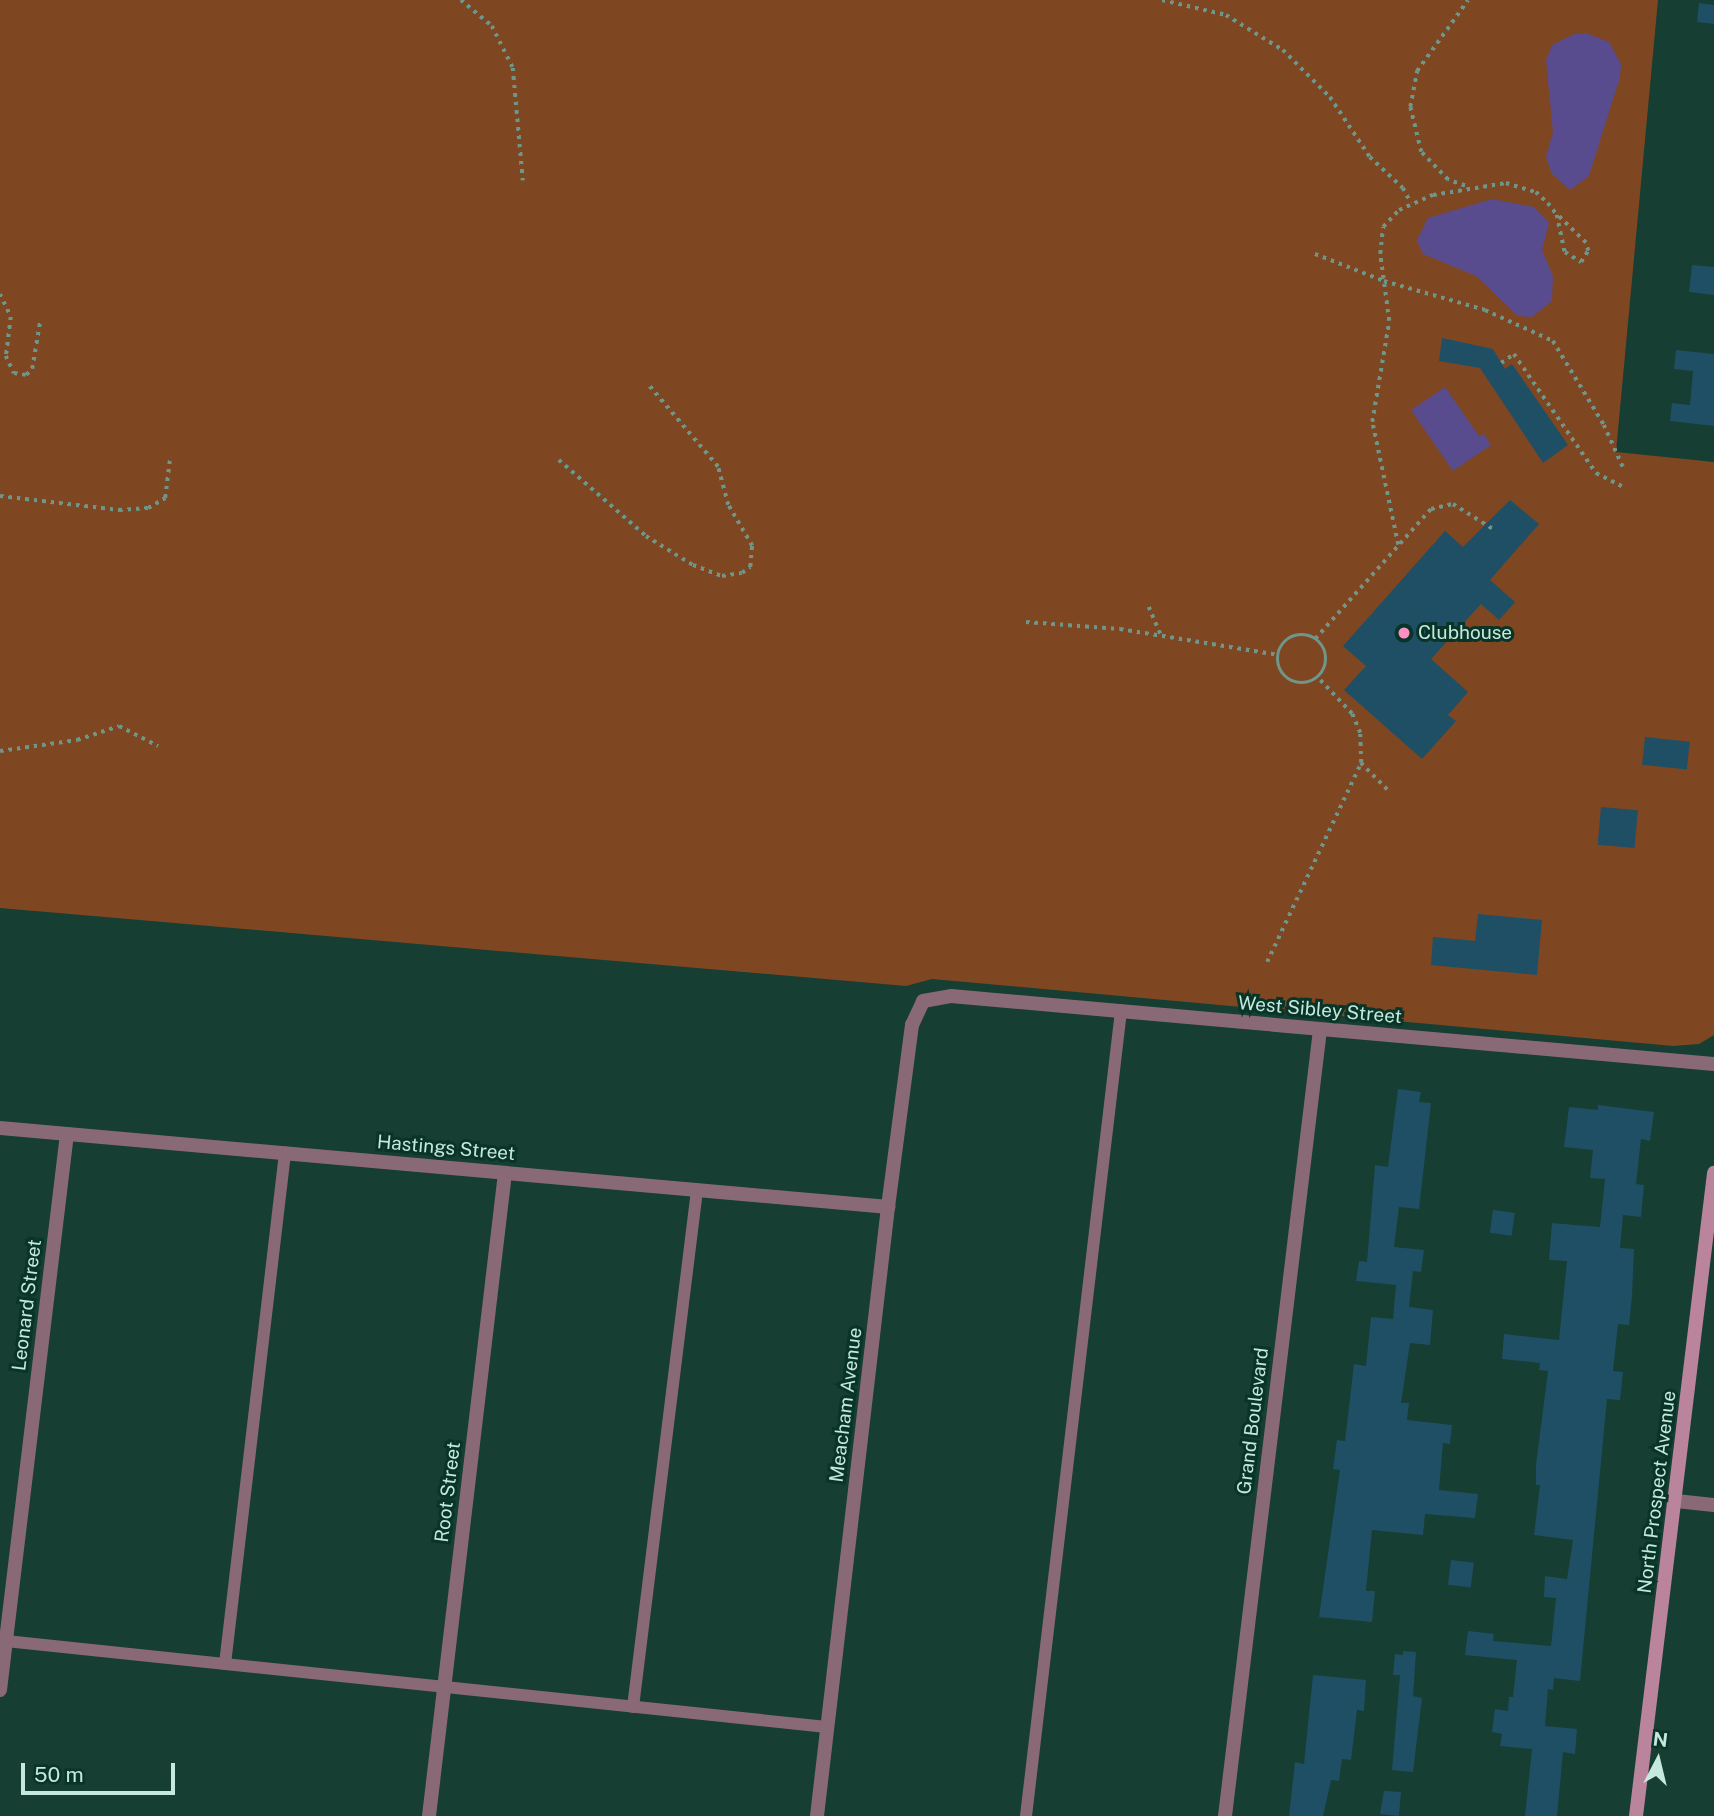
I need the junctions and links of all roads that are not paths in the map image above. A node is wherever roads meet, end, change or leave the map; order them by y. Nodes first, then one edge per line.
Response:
1 (923, 1001) joint
2 (1121, 1012) junction
3 (1320, 1030) junction
4 (1714, 1064) edge
5 (0, 1128) edge
6 (67, 1134) junction
7 (285, 1153) junction
8 (505, 1173) junction
9 (1714, 1173) edge
10 (697, 1190) junction
11 (888, 1207) junction
12 (1676, 1501) junction
13 (1714, 1505) edge
14 (6, 1641) junction
15 (225, 1664) junction
16 (444, 1687) junction
17 (0, 1690) edge
18 (633, 1707) junction
19 (827, 1727) junction
20 (429, 1816) edge
21 (817, 1816) edge
22 (1026, 1816) edge
23 (1225, 1816) edge
24 (1636, 1816) edge

1 - 2 street, West Sibley Street
1 - 11 street, Meacham Avenue
2 - 3 street, West Sibley Street
2 - 22 lane
3 - 4 street, West Sibley Street
3 - 23 street, Grand Boulevard
5 - 6 street, Hastings Street
6 - 7 street, Hastings Street
6 - 14 street, Leonard Street
7 - 8 street, Hastings Street
7 - 15 lane
8 - 10 street, Hastings Street
8 - 16 street, Root Street
9 - 12 street, North Prospect Avenue
10 - 11 street, Hastings Street
10 - 18 lane
11 - 19 street, Meacham Avenue
12 - 13 street
12 - 24 street, North Prospect Avenue
14 - 15 lane
14 - 17 street, Leonard Street
15 - 16 lane
16 - 18 lane
16 - 20 street, Root Street
18 - 19 lane
19 - 21 street, Meacham Avenue

